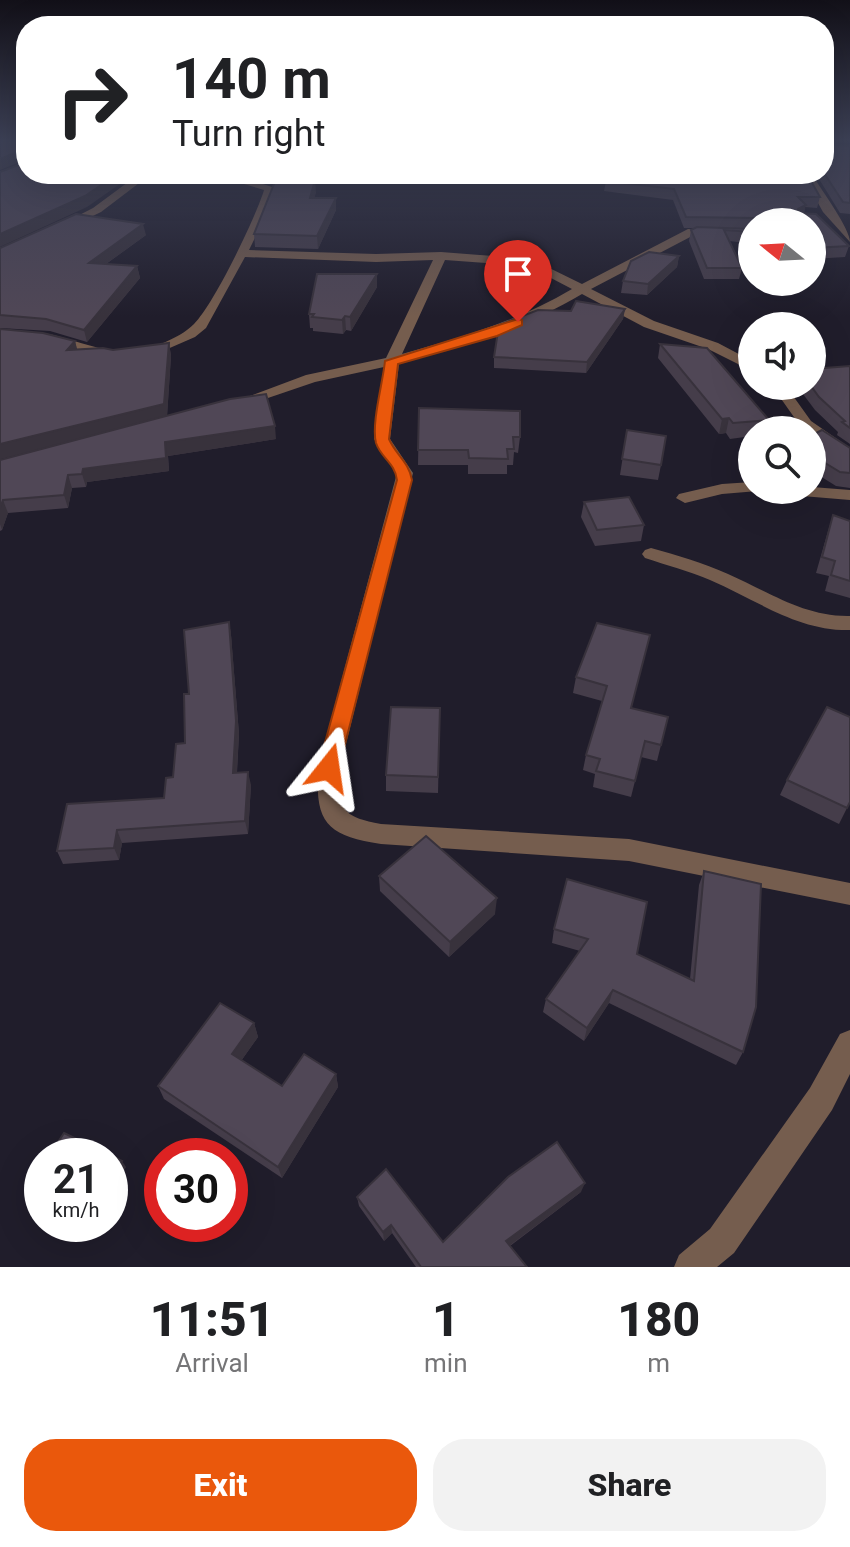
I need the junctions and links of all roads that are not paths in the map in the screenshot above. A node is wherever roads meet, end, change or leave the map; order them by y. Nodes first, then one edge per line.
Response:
1 (113, 198) edge
2 (268, 198) edge
3 (820, 198) edge
4 (827, 210) joint
5 (49, 233) edge
6 (738, 233) edge
7 (848, 234) edge
8 (239, 253) junction
9 (441, 256) junction
10 (580, 290) junction
11 (0, 334) edge
12 (738, 357) edge
13 (392, 361) junction
14 (789, 400) edge
15 (221, 408) edge
16 (850, 456) edge
17 (738, 488) edge
18 (826, 493) edge
19 (850, 495) edge
20 (685, 498) dead end
21 (651, 554) dead end
22 (850, 623) edge
23 (850, 894) edge
24 (850, 1044) edge
25 (691, 1267) edge

1 - 5 street
2 - 8 street
3 - 4 street
4 - 7 street
6 - 10 street
8 - 9 street
8 - 11 street
9 - 10 street
9 - 13 street
10 - 12 street
10 - 13 street
13 - 15 street
13 - 23 street
14 - 16 street
17 - 20 street
18 - 19 street
21 - 22 street
24 - 25 street

